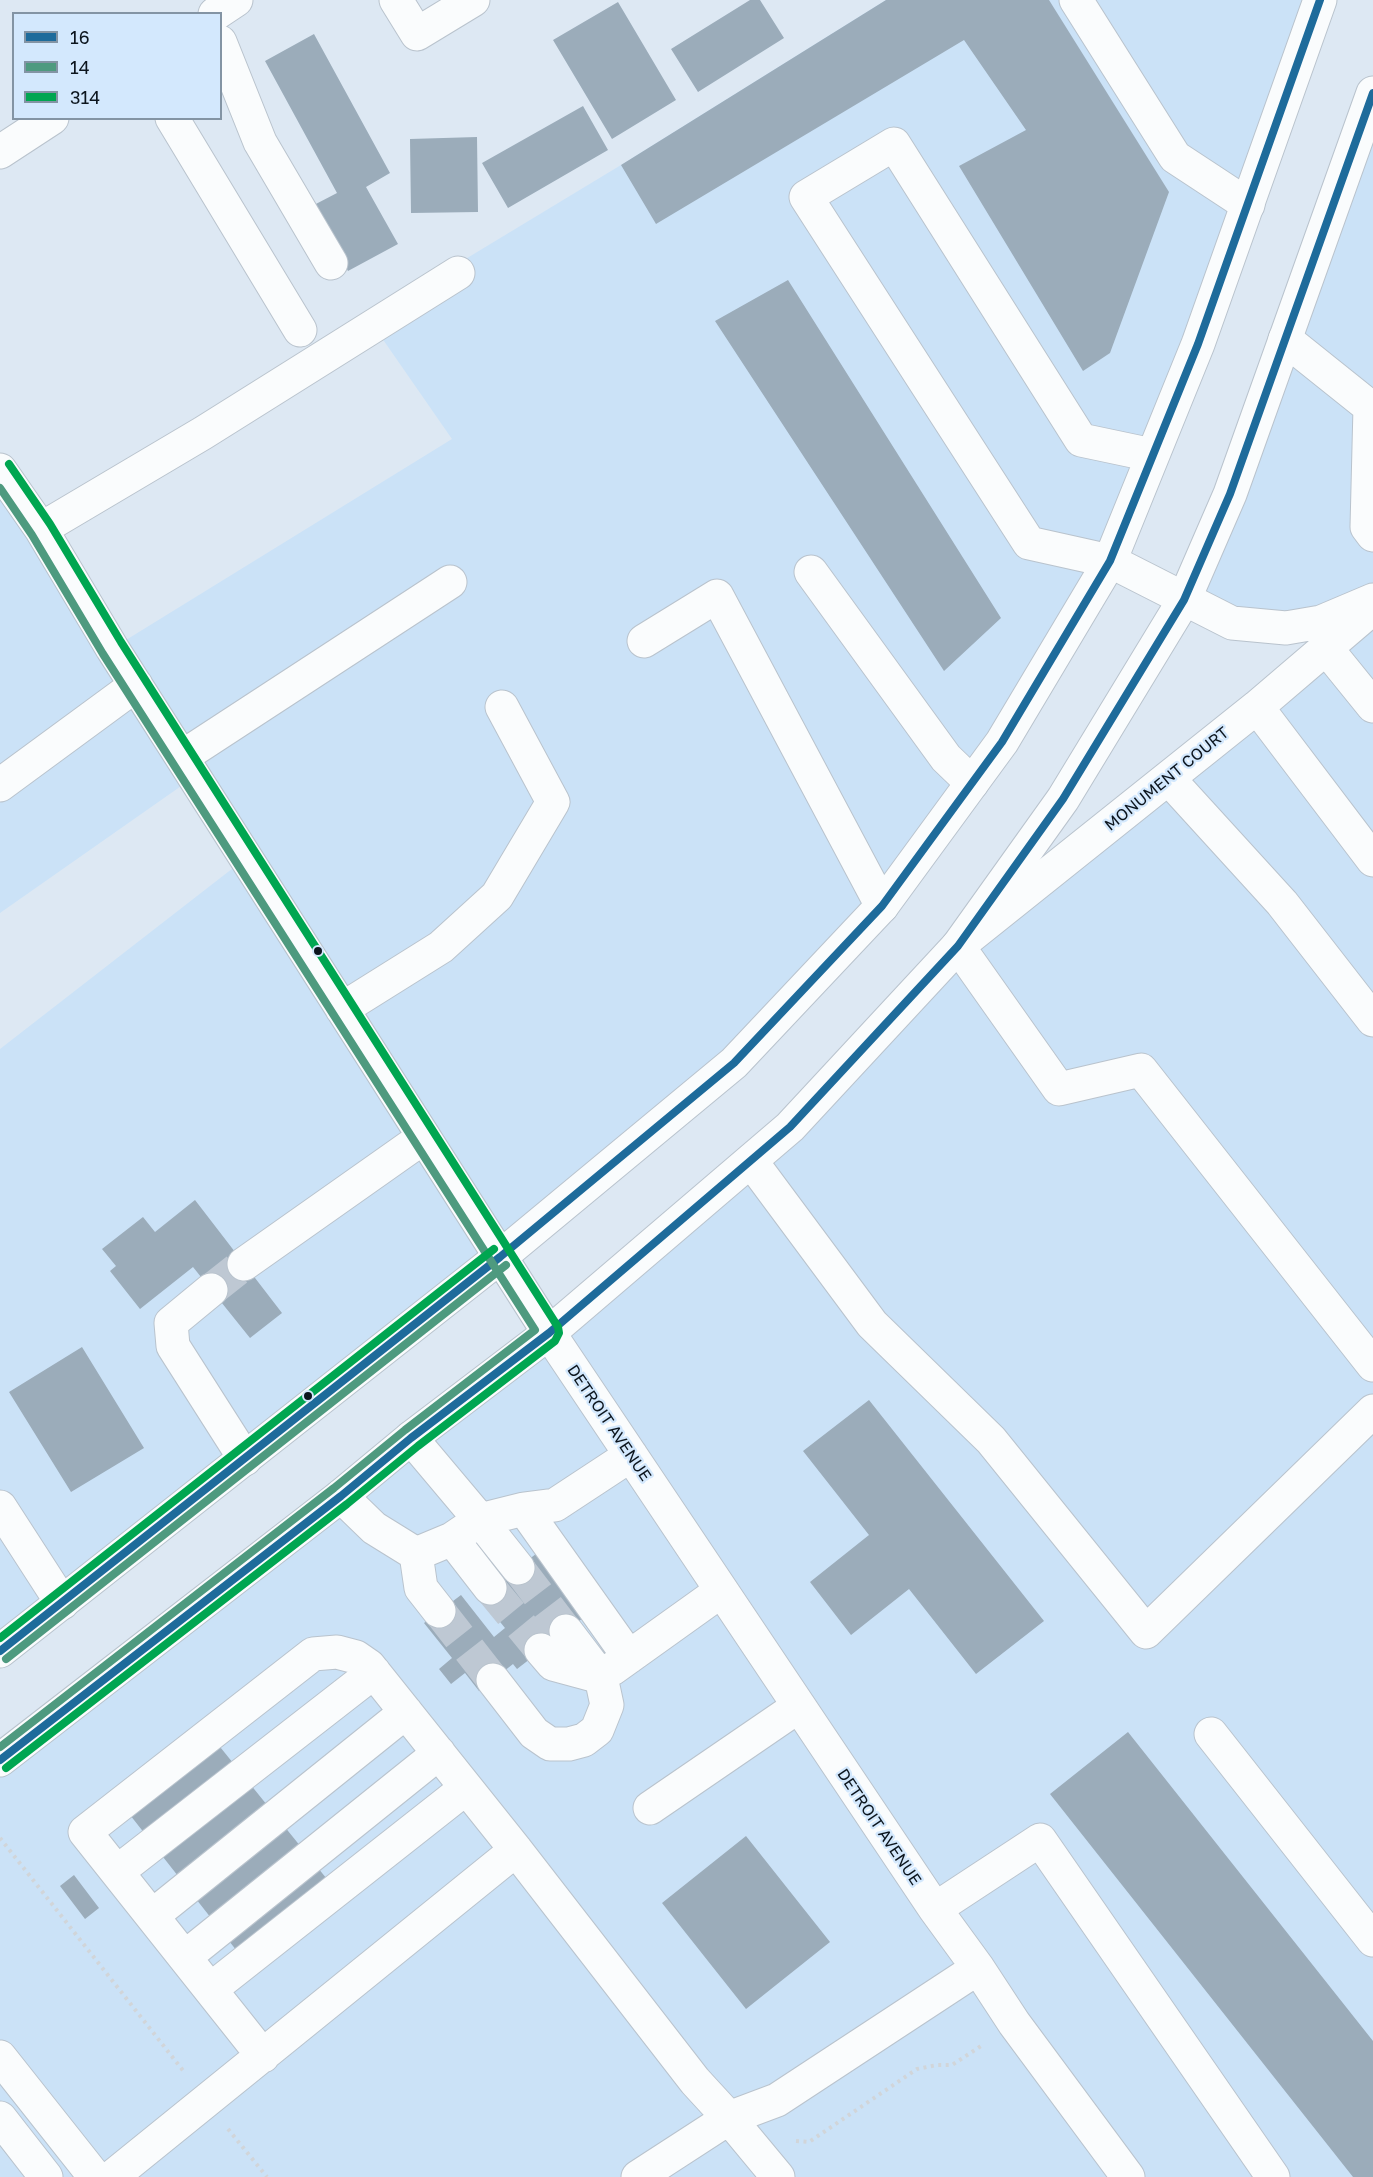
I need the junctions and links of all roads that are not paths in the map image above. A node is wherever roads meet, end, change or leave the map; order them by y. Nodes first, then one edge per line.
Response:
1 (236, 0) edge
2 (396, 0) edge
3 (473, 0) edge
4 (1076, 0) edge
5 (1320, 0) edge
6 (218, 12) edge
7 (222, 47) edge
8 (1373, 93) edge
9 (49, 120) edge
10 (173, 120) edge
11 (0, 152) edge
12 (1248, 205) junction
13 (331, 263) dead end
14 (458, 273) dead end
15 (300, 330) dead end
16 (1285, 339) junction
17 (1152, 455) junction
18 (0, 470) edge
19 (41, 529) junction
20 (1373, 535) edge
21 (1110, 561) junction
22 (810, 572) dead end
23 (450, 582) dead end
24 (1184, 600) junction
25 (1373, 600) edge
26 (1373, 608) edge
27 (644, 641) dead end
28 (1326, 648) junction
29 (136, 685) junction
30 (1257, 706) junction
31 (1373, 706) edge
32 (501, 707) dead end
33 (182, 757) junction
34 (1168, 778) junction
35 (972, 783) junction
36 (0, 785) edge
37 (1373, 860) edge
38 (882, 906) junction
39 (958, 946) junction
40 (342, 1009) junction
41 (1373, 1020) edge
42 (424, 1137) junction
43 (751, 1161) junction
44 (500, 1257) junction
45 (244, 1264) tunnel mouth
46 (211, 1290) tunnel mouth
47 (549, 1333) junction
48 (1373, 1365) edge
49 (1373, 1411) edge
50 (411, 1438) junction
51 (631, 1455) junction
52 (245, 1459) junction
53 (341, 1496) junction
54 (0, 1507) edge
55 (524, 1509) junction
56 (480, 1520) junction
57 (452, 1539) junction
58 (416, 1554) junction
59 (518, 1568) tunnel mouth
60 (490, 1588) tunnel mouth
61 (721, 1591) junction
62 (62, 1603) junction
63 (439, 1611) tunnel mouth
64 (554, 1641) tunnel mouth
65 (0, 1651) edge
66 (629, 1657) junction
67 (374, 1672) junction
68 (601, 1677) junction
69 (493, 1680) tunnel mouth
70 (799, 1706) junction
71 (406, 1712) junction
72 (1211, 1734) dead end
73 (439, 1753) junction
74 (0, 1760) edge
75 (466, 1788) junction
76 (650, 1808) dead end
77 (516, 1850) junction
78 (117, 1872) junction
79 (934, 1910) junction
80 (152, 1916) junction
81 (1373, 1940) edge
82 (185, 1957) junction
83 (978, 1968) junction
84 (211, 1989) junction
85 (263, 2056) junction
86 (0, 2057) edge
87 (0, 2118) edge
88 (729, 2118) junction
89 (769, 2166) edge
90 (1260, 2172) edge
91 (46, 2177) edge
92 (95, 2177) edge
93 (112, 2177) edge
94 (638, 2177) edge
95 (1128, 2177) edge

1 - 6 main road
2 - 3 main road
4 - 12 main road
5 - 12 main road
7 - 13 main road
8 - 16 main road
9 - 11 main road
10 - 15 main road
12 - 17 main road
14 - 19 main road
16 - 20 main road
16 - 24 main road
17 - 21 main road
17 - 21 main road
18 - 19 main road, DETROIT AVENUE
19 - 29 main road, DETROIT AVENUE
21 - 24 main road
21 - 35 main road
22 - 35 main road
23 - 33 main road
24 - 25 main road
24 - 39 main road
26 - 28 main road, MONUMENT COURT
27 - 38 main road
28 - 30 main road, MONUMENT COURT
28 - 31 main road
29 - 33 main road, DETROIT AVENUE
29 - 36 main road
30 - 34 main road, MONUMENT COURT
30 - 37 main road
32 - 40 main road
33 - 40 main road, DETROIT AVENUE
34 - 39 main road, MONUMENT COURT
34 - 41 main road
35 - 38 main road
38 - 44 main road
39 - 43 main road
39 - 48 main road
40 - 42 main road, DETROIT AVENUE
42 - 44 main road, DETROIT AVENUE
42 - 45 main road
43 - 47 main road
43 - 49 main road
44 - 47 main road, DETROIT AVENUE
44 - 52 main road
46 - 52 main road
47 - 50 main road
47 - 51 main road, DETROIT AVENUE
50 - 53 main road
50 - 56 main road
51 - 55 main road
51 - 61 main road, DETROIT AVENUE
52 - 62 main road
53 - 58 main road
53 - 74 main road
54 - 62 main road
55 - 56 main road
55 - 66 main road
56 - 57 main road
56 - 59 main road
57 - 58 main road
57 - 60 main road
58 - 63 main road
61 - 66 main road
61 - 70 main road, DETROIT AVENUE
62 - 65 main road
64 - 68 main road
66 - 68 main road
67 - 71 main road
67 - 78 main road
67 - 78 main road
68 - 69 main road
70 - 76 main road
70 - 79 main road, DETROIT AVENUE
71 - 73 main road
71 - 80 main road
72 - 81 main road
73 - 75 main road
73 - 82 main road
75 - 77 main road
75 - 84 main road
77 - 85 main road
77 - 88 main road
78 - 80 main road
79 - 83 main road, DETROIT AVENUE
79 - 90 main road
80 - 82 main road
82 - 84 main road
83 - 88 main road
83 - 95 main road, DETROIT AVENUE
84 - 85 main road
85 - 93 main road
86 - 92 main road
87 - 91 main road
88 - 89 main road
88 - 94 main road

